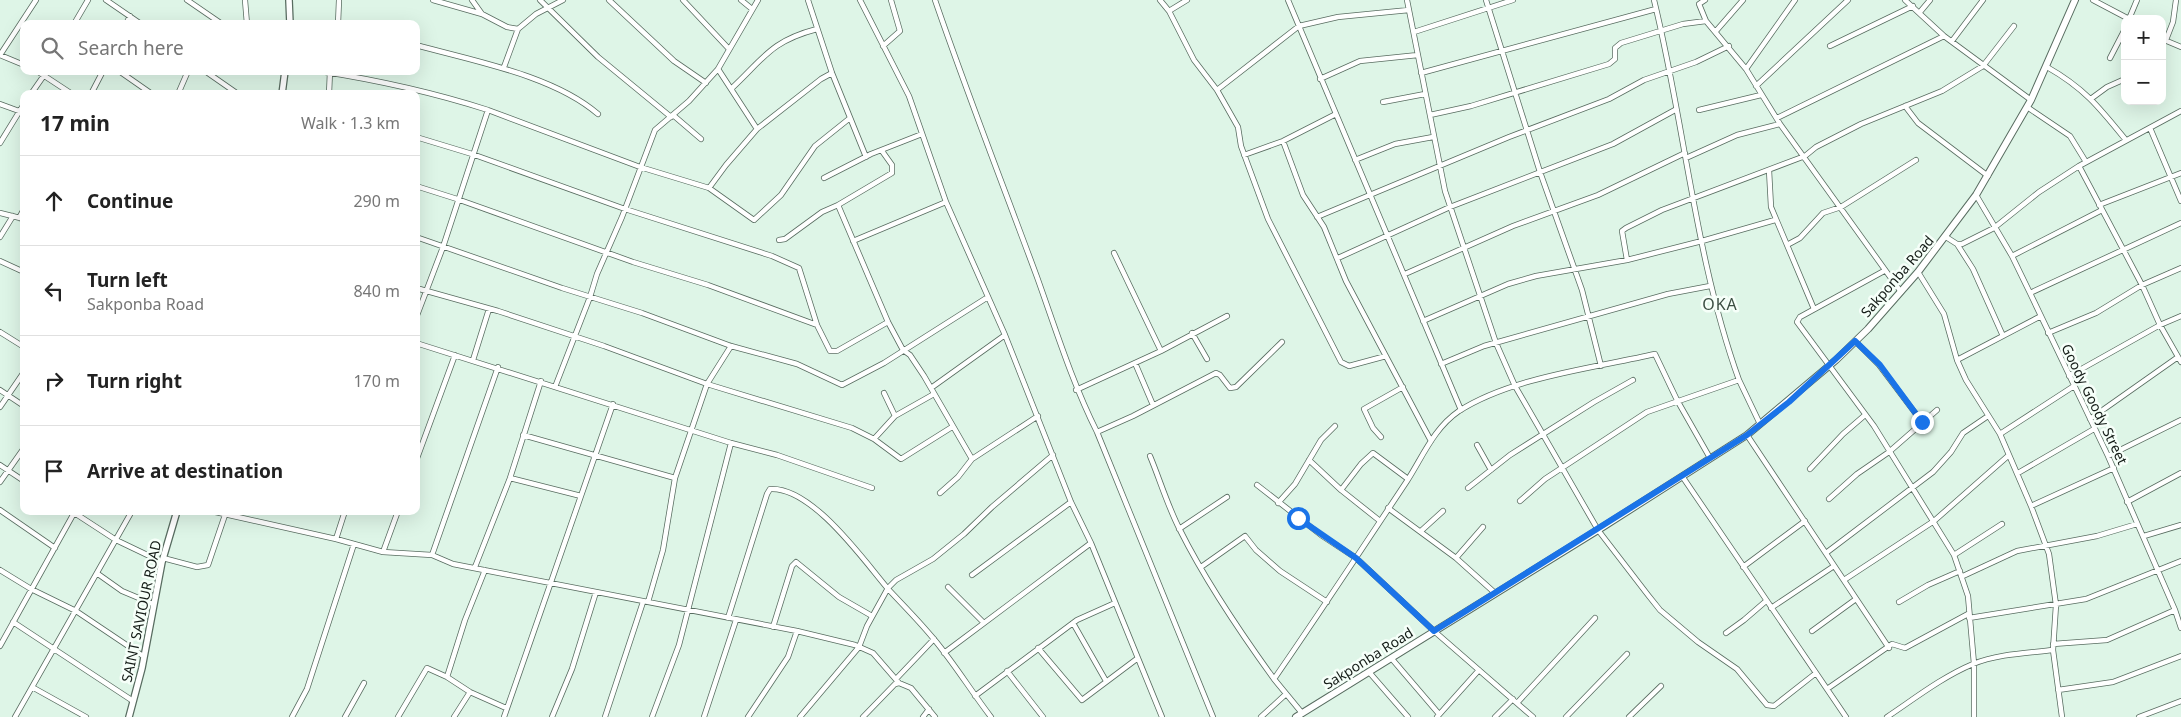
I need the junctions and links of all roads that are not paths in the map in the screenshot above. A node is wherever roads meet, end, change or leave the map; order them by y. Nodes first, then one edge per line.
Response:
1 (36, 0) edge
2 (88, 0) edge
3 (106, 0) edge
4 (187, 0) edge
5 (245, 0) edge
6 (290, 0) edge
7 (339, 0) edge
8 (433, 0) edge
9 (472, 0) edge
10 (540, 0) edge
11 (563, 0) edge
12 (608, 0) edge
13 (682, 0) edge
14 (741, 0) edge
15 (758, 0) edge
16 (808, 0) edge
17 (860, 0) edge
18 (891, 0) edge
19 (935, 0) edge
20 (1160, 0) edge
21 (1187, 0) edge
22 (1288, 0) edge
23 (1407, 0) edge
24 (1486, 0) edge
25 (1512, 0) edge
26 (1654, 0) edge
27 (1705, 0) edge
28 (1743, 0) edge
29 (1795, 0) edge
30 (1848, 0) edge
31 (1905, 0) edge
32 (1930, 0) edge
33 (1983, 0) edge
34 (2075, 0) edge
35 (2093, 0) edge
36 (2137, 0) edge
37 (2176, 0) edge
38 (1913, 6) junction
39 (547, 8) junction
40 (1488, 8) junction
41 (752, 9) junction
42 (1656, 9) junction
43 (1409, 10) junction
44 (1169, 11) junction
45 (1920, 12) junction
46 (482, 14) junction
47 (2121, 15) edge
48 (2131, 15) edge
49 (130, 16) junction
50 (23, 20) edge
51 (76, 20) edge
52 (128, 20) edge
53 (136, 20) edge
54 (216, 20) edge
55 (247, 20) edge
56 (290, 20) edge
57 (338, 20) edge
58 (1706, 21) junction
59 (20, 24) edge
60 (1299, 26) junction
61 (2014, 26) dead end
62 (518, 29) junction
63 (817, 29) junction
64 (1716, 30) junction
65 (1661, 31) junction
66 (1414, 32) junction
67 (1944, 36) junction
68 (2121, 36) edge
69 (2166, 36) edge
70 (1952, 41) junction
71 (2166, 41) edge
72 (420, 46) edge
73 (883, 46) junction
74 (1729, 46) junction
75 (1830, 46) dead end
76 (2181, 47) edge
77 (729, 49) junction
78 (1502, 50) junction
79 (0, 55) edge
80 (1418, 55) junction
81 (2110, 58) dead end
82 (20, 63) edge
83 (1983, 66) junction
84 (504, 67) junction
85 (2047, 67) junction
86 (1746, 68) junction
87 (718, 69) junction
88 (1669, 72) junction
89 (832, 73) junction
90 (1421, 73) junction
91 (45, 75) edge
92 (48, 75) edge
93 (100, 75) edge
94 (125, 75) edge
95 (186, 75) edge
96 (210, 75) edge
97 (285, 75) edge
98 (330, 75) edge
99 (350, 75) edge
100 (1320, 80) junction
101 (2121, 80) edge
102 (706, 83) junction
103 (1756, 86) junction
104 (732, 88) junction
105 (34, 90) edge
106 (67, 90) edge
107 (94, 90) edge
108 (146, 90) edge
109 (180, 90) edge
110 (227, 90) edge
111 (283, 90) edge
112 (329, 90) edge
113 (1217, 90) junction
114 (1515, 92) junction
115 (1425, 94) junction
116 (1762, 95) junction
117 (2092, 98) junction
118 (2032, 100) junction
119 (1383, 102) dead end
120 (0, 104) edge
121 (1905, 106) junction
122 (2027, 107) junction
123 (488, 110) junction
124 (1676, 110) junction
125 (1699, 110) dead end
126 (19, 111) joint
127 (2181, 111) edge
128 (598, 114) dead end
129 (1336, 114) junction
130 (1430, 115) junction
131 (672, 116) junction
132 (850, 118) junction
133 (1776, 118) junction
134 (846, 124) junction
135 (852, 124) junction
136 (1780, 124) junction
137 (2150, 128) junction
138 (757, 129) junction
139 (1527, 130) junction
140 (922, 134) junction
141 (1432, 137) junction
142 (420, 138) edge
143 (701, 138) dead end
144 (2126, 139) junction
145 (1282, 141) junction
146 (0, 143) edge
147 (882, 151) junction
148 (472, 154) junction
149 (1244, 155) junction
150 (1685, 155) junction
151 (1805, 156) junction
152 (866, 157) junction
153 (1355, 160) junction
154 (1916, 160) dead end
155 (2086, 162) junction
156 (2078, 166) junction
157 (640, 167) junction
158 (1438, 168) junction
159 (1770, 170) junction
160 (1540, 172) junction
161 (2181, 173) edge
162 (1988, 176) junction
163 (2170, 177) junction
164 (824, 178) dead end
165 (420, 187) edge
166 (709, 188) junction
167 (1370, 195) junction
168 (1976, 195) junction
169 (1694, 198) junction
170 (457, 199) junction
171 (2181, 201) edge
172 (946, 202) junction
173 (838, 205) junction
174 (1450, 207) junction
175 (1841, 207) junction
176 (2100, 207) junction
177 (625, 209) junction
178 (1556, 212) junction
179 (0, 213) edge
180 (13, 216) junction
181 (20, 218) edge
182 (1317, 218) junction
183 (1775, 220) junction
184 (2181, 223) edge
185 (1994, 228) junction
186 (1388, 235) junction
187 (0, 237) edge
188 (1946, 237) junction
189 (420, 238) edge
190 (779, 240) dead end
191 (853, 241) junction
192 (1702, 241) junction
193 (1957, 244) junction
194 (1787, 246) junction
195 (443, 247) junction
196 (1463, 247) junction
197 (2124, 250) junction
198 (606, 252) junction
199 (1114, 253) dead end
200 (2012, 256) junction
201 (1338, 258) junction
202 (1627, 260) junction
203 (0, 261) edge
204 (1575, 268) junction
205 (2181, 268) edge
206 (20, 270) edge
207 (1884, 271) junction
208 (1918, 272) junction
209 (1405, 274) junction
210 (2142, 285) junction
211 (1710, 286) junction
212 (420, 289) edge
213 (427, 292) junction
214 (1900, 292) junction
215 (2030, 293) junction
216 (1480, 296) junction
217 (590, 297) junction
218 (988, 297) junction
219 (489, 308) junction
220 (420, 309) edge
221 (1814, 309) junction
222 (1227, 316) dead end
223 (2041, 316) junction
224 (2181, 316) edge
225 (1590, 317) junction
226 (1423, 320) junction
227 (888, 322) junction
228 (817, 325) junction
229 (2160, 325) junction
230 (0, 332) edge
231 (1192, 333) junction
232 (2048, 333) junction
233 (1005, 335) junction
234 (2003, 336) junction
235 (574, 337) junction
236 (1855, 341) junction
237 (1282, 342) dead end
238 (1496, 343) junction
239 (20, 344) edge
240 (420, 344) edge
241 (731, 346) junction
242 (903, 350) junction
243 (1161, 351) junction
244 (455, 355) junction
245 (1386, 356) junction
246 (2178, 356) junction
247 (1207, 359) dead end
248 (473, 360) junction
249 (1957, 360) junction
250 (2181, 362) edge
251 (1135, 363) junction
252 (1441, 364) junction
253 (1601, 366) junction
254 (498, 367) junction
255 (1828, 367) junction
256 (2069, 376) junction
257 (20, 378) edge
258 (1633, 380) dead end
259 (1739, 380) junction
260 (541, 381) junction
261 (707, 384) junction
262 (555, 386) junction
263 (1515, 386) junction
264 (2074, 386) junction
265 (1403, 387) junction
266 (931, 388) junction
267 (0, 390) edge
268 (1076, 390) junction
269 (884, 393) dead end
270 (934, 394) junction
271 (8, 395) junction
272 (1677, 400) junction
273 (20, 403) edge
274 (613, 404) junction
275 (1153, 405) junction
276 (0, 407) edge
277 (1461, 410) junction
278 (1937, 410) dead end
279 (1865, 415) junction
280 (895, 416) junction
281 (1038, 416) junction
282 (1988, 416) junction
283 (2090, 419) junction
284 (2181, 420) edge
285 (1922, 422) junction
286 (1760, 424) junction
287 (1335, 426) dead end
288 (952, 427) junction
289 (2094, 428) junction
290 (691, 429) junction
291 (1097, 432) junction
292 (2000, 434) junction
293 (523, 435) junction
294 (1542, 435) junction
295 (1747, 435) junction
296 (1381, 437) dead end
297 (874, 439) junction
298 (1431, 441) junction
299 (731, 442) junction
300 (1477, 446) dead end
301 (420, 450) edge
302 (1889, 452) junction
303 (20, 453) edge
304 (1053, 455) junction
305 (2009, 455) junction
306 (595, 456) junction
307 (1150, 456) dead end
308 (2108, 456) junction
309 (1710, 458) junction
310 (972, 459) junction
311 (1309, 460) junction
312 (0, 465) edge
313 (1564, 468) junction
314 (2114, 468) junction
315 (1810, 469) dead end
316 (1491, 470) junction
317 (7, 471) junction
318 (2181, 473) edge
319 (2018, 474) junction
320 (1682, 476) junction
321 (510, 478) junction
322 (674, 478) junction
323 (20, 479) edge
324 (1408, 479) junction
325 (0, 482) edge
326 (1257, 484) dead end
327 (1912, 487) junction
328 (872, 488) dead end
329 (1468, 488) dead end
330 (1341, 490) junction
331 (940, 493) dead end
332 (581, 496) junction
333 (1227, 496) dead end
334 (1830, 499) dead end
335 (1520, 501) dead end
336 (1071, 502) junction
337 (2127, 502) junction
338 (1278, 503) junction
339 (2031, 506) junction
340 (1388, 508) junction
341 (0, 510) edge
342 (1443, 512) dead end
343 (72, 515) edge
344 (78, 515) edge
345 (130, 515) edge
346 (176, 515) edge
347 (225, 515) joint
348 (344, 515) edge
349 (397, 515) edge
350 (81, 517) joint
351 (1380, 521) junction
352 (1934, 521) junction
353 (1805, 522) junction
354 (2002, 524) dead end
355 (2137, 524) junction
356 (2181, 525) edge
357 (1483, 527) dead end
358 (1179, 529) junction
359 (1598, 530) junction
360 (1421, 531) junction
361 (2144, 536) junction
362 (336, 539) junction
363 (116, 540) junction
364 (1091, 543) junction
365 (354, 544) junction
366 (2045, 546) junction
367 (55, 548) junction
368 (383, 552) junction
369 (1826, 553) junction
370 (432, 555) junction
371 (1954, 555) junction
372 (1356, 558) junction
373 (1456, 558) junction
374 (163, 560) junction
375 (2181, 561) edge
376 (1834, 566) junction
377 (475, 567) junction
378 (1201, 567) junction
379 (1743, 567) junction
380 (0, 570) edge
381 (485, 570) junction
382 (2158, 570) junction
383 (98, 574) junction
384 (1962, 574) junction
385 (972, 575) dead end
386 (1844, 580) junction
387 (552, 582) junction
388 (948, 587) dead end
389 (888, 588) junction
390 (32, 589) junction
391 (596, 592) junction
392 (1495, 593) junction
393 (1856, 599) junction
394 (1766, 601) junction
395 (645, 602) junction
396 (1327, 602) junction
397 (1899, 602) dead end
398 (1115, 603) junction
399 (153, 604) junction
400 (2056, 605) junction
401 (1771, 608) junction
402 (687, 610) junction
403 (2175, 610) junction
404 (76, 611) junction
405 (872, 616) junction
406 (1969, 616) junction
407 (728, 618) junction
408 (1595, 618) dead end
409 (736, 620) junction
410 (13, 622) junction
411 (984, 623) junction
412 (1073, 623) junction
413 (773, 626) junction
414 (2181, 628) edge
415 (796, 631) junction
416 (1434, 631) junction
417 (1812, 631) dead end
418 (1726, 633) dead end
419 (934, 639) junction
420 (0, 646) edge
421 (859, 647) junction
422 (2053, 647) junction
423 (1038, 648) junction
424 (1889, 648) junction
425 (53, 651) junction
426 (944, 653) junction
427 (1627, 654) dead end
428 (144, 656) junction
429 (2181, 656) edge
430 (1138, 658) junction
431 (1392, 659) junction
432 (1974, 664) junction
433 (1479, 670) junction
434 (1007, 671) junction
435 (1369, 672) junction
436 (1816, 673) junction
437 (447, 677) junction
438 (1274, 679) junction
439 (897, 681) junction
440 (1106, 681) junction
441 (364, 683) dead end
442 (1661, 686) dead end
443 (32, 687) junction
444 (1827, 689) junction
445 (2058, 690) junction
446 (470, 692) junction
447 (1286, 694) junction
448 (975, 696) junction
449 (133, 701) junction
450 (1515, 701) junction
451 (2181, 701) edge
452 (506, 708) junction
453 (929, 709) junction
454 (1301, 716) edge
455 (1438, 716) edge
456 (1972, 716) edge
457 (15, 717) edge
458 (86, 717) edge
459 (129, 717) edge
460 (292, 717) edge
461 (345, 717) edge
462 (398, 717) edge
463 (454, 717) edge
464 (504, 717) edge
465 (552, 717) edge
466 (605, 717) edge
467 (652, 717) edge
468 (704, 717) edge
469 (748, 717) edge
470 (800, 717) edge
471 (863, 717) edge
472 (923, 717) edge
473 (935, 717) edge
474 (992, 717) edge
475 (1043, 717) edge
476 (1162, 717) edge
477 (1213, 717) edge
478 (1261, 717) edge
479 (1408, 717) edge
480 (1495, 717) edge
481 (1533, 717) edge
482 (1566, 717) edge
483 (1629, 717) edge
484 (1846, 717) edge
485 (1887, 717) edge
486 (2062, 717) edge
487 (2139, 717) edge

1 - 50 street
2 - 51 street
3 - 49 street
4 - 54 street
5 - 55 street
6 - 56 street
7 - 57 street
8 - 46 street
9 - 46 street
10 - 39 street
11 - 39 street
12 - 102 street
13 - 77 street
14 - 41 street
15 - 41 street
16 - 63 street
17 - 73 street
18 - 73 street
19 - 268 street
20 - 44 street
21 - 44 street
22 - 60 street
23 - 43 street
24 - 40 street
25 - 40 street
26 - 42 street
27 - 58 street
28 - 64 street
29 - 86 street
30 - 103 street
31 - 38 street
32 - 45 street
33 - 70 street
34 - 85 main road, Sakponba Road
35 - 47 street
36 - 48 street
37 - 69 street
38 - 45 street
38 - 75 street
39 - 62 street
39 - 131 street
40 - 66 street
40 - 78 street
41 - 77 street
42 - 65 street
42 - 78 street
43 - 60 street
43 - 66 street
44 - 113 street
45 - 67 street
46 - 62 street
49 - 52 street
49 - 53 street
58 - 64 street
58 - 65 street
59 - 79 street
60 - 100 street
60 - 113 street
61 - 83 street
62 - 84 street
63 - 89 street
63 - 104 street
64 - 74 street
65 - 88 street
65 - 114 street
66 - 80 street
67 - 70 street
67 - 133 street
68 - 81 street
70 - 83 street
71 - 76 street
72 - 84 street
73 - 140 street
74 - 86 street
74 - 88 street
77 - 87 street
78 - 90 street
78 - 114 street
79 - 82 street
80 - 90 street
80 - 100 street
83 - 118 street
83 - 121 street
84 - 128 street
85 - 117 street
85 - 118 main road, Sakponba Road
86 - 103 street
87 - 102 street
87 - 104 street
88 - 124 street
88 - 139 street
89 - 132 street
89 - 138 street
90 - 115 street
91 - 105 street
92 - 106 street
93 - 107 street
94 - 108 street
95 - 109 street
96 - 110 street
97 - 111 street
98 - 112 street
99 - 123 street
100 - 129 street
101 - 117 street
102 - 131 street
103 - 116 street
104 - 138 street
113 - 149 street
114 - 130 street
114 - 139 street
115 - 119 street
115 - 130 street
116 - 125 street
116 - 133 street
117 - 144 street
118 - 122 main road, Sakponba Road
120 - 126 street
121 - 151 street
121 - 162 street
122 - 155 street
122 - 162 main road, Sakponba Road
123 - 148 street
123 - 157 street
124 - 150 street
124 - 160 street
126 - 146 street
127 - 137 street
129 - 145 street
129 - 153 street
130 - 141 street
131 - 143 street
131 - 157 street
132 - 134 street
132 - 135 street
133 - 136 street
134 - 135 street
134 - 166 street
135 - 152 street
136 - 150 street
136 - 151 street
137 - 144 street
137 - 163 street
138 - 166 street
139 - 158 street
139 - 160 street
140 - 147 street
140 - 172 street
141 - 153 street
141 - 158 street
142 - 148 street
144 - 155 street
145 - 149 street
145 - 182 street
147 - 152 street
147 - 173 street
148 - 170 street
148 - 177 street
149 - 245 street
150 - 169 street
150 - 178 street
151 - 159 street
151 - 175 street
152 - 164 street
153 - 167 street
154 - 175 street
155 - 156 street
156 - 176 street
156 - 185 street
157 - 166 street
157 - 177 street
158 - 167 street
158 - 174 street
159 - 169 street
159 - 183 street
160 - 174 street
160 - 178 street
161 - 163 street
162 - 168 main road, Sakponba Road
163 - 171 street
163 - 176 street
165 - 170 street
167 - 182 street
167 - 186 street
168 - 185 street, Goody Goody Street
168 - 188 main road, Sakponba Road
169 - 192 street
169 - 202 street
170 - 195 street
170 - 198 street
172 - 191 street
172 - 218 street
173 - 190 street
173 - 191 street
174 - 186 street
174 - 196 street
175 - 194 street
175 - 207 street
176 - 197 street
176 - 200 street
177 - 198 street
177 - 228 street
178 - 196 street
178 - 204 street
179 - 180 street
180 - 181 street
180 - 187 street
182 - 201 street
183 - 192 street
183 - 194 street
184 - 197 street
185 - 193 street
185 - 200 street, Goody Goody Street
186 - 201 street
186 - 209 street
188 - 193 street
188 - 208 main road, Sakponba Road
189 - 195 street
191 - 227 street
192 - 202 street
192 - 211 street
193 - 234 street
194 - 221 street
195 - 213 street
195 - 217 street
196 - 209 street
196 - 216 street
197 - 210 street
197 - 215 street
198 - 217 street
198 - 228 street
199 - 243 street
200 - 215 street, Goody Goody Street
201 - 245 street
202 - 204 street
203 - 206 street
204 - 216 street
204 - 225 street
205 - 210 street
207 - 214 street
207 - 221 street
208 - 214 main road, Sakponba Road
208 - 249 street
209 - 226 street
210 - 229 street
210 - 232 street
211 - 225 street
211 - 259 street
212 - 213 street
213 - 219 street
213 - 220 street
214 - 236 main road, Sakponba Road
215 - 223 street, Goody Goody Street
216 - 226 street
216 - 238 street
217 - 235 street
217 - 241 street
218 - 233 street
218 - 242 street
219 - 235 street
219 - 248 street
221 - 255 street
222 - 231 street
223 - 232 street, Goody Goody Street
223 - 234 street
224 - 229 street
225 - 238 street
225 - 253 street
226 - 252 street
227 - 228 street
227 - 242 street
229 - 246 street
229 - 256 street
230 - 239 street
231 - 243 street
231 - 247 street
232 - 256 street, Goody Goody Street
233 - 266 street
233 - 281 street
234 - 249 street
235 - 261 street
235 - 262 street
236 - 255 main road, Sakponba Road
236 - 285 street
237 - 275 street
238 - 252 street
238 - 263 street
240 - 244 street
241 - 242 street
241 - 261 street
242 - 266 street
243 - 251 street
244 - 248 street
244 - 301 street
245 - 265 street
246 - 250 street
246 - 283 street
248 - 254 street
249 - 282 street
251 - 268 street
251 - 275 street
252 - 277 street
253 - 263 street
253 - 272 street
254 - 260 street
254 - 370 street
255 - 279 street
255 - 286 main road, Sakponba Road
256 - 264 street, Goody Goody Street
257 - 271 street
258 - 294 street
259 - 272 street
259 - 286 street
260 - 262 street
260 - 293 street
261 - 290 street
261 - 297 street
262 - 274 street
263 - 277 street
263 - 294 street
264 - 283 street, Goody Goody Street
264 - 292 street
265 - 296 street
265 - 298 street
266 - 270 street
267 - 271 street
268 - 291 street
269 - 280 street
270 - 280 street
270 - 288 street
271 - 273 street
271 - 276 street
272 - 309 street
272 - 313 street
274 - 290 street
274 - 306 street
275 - 291 street
277 - 298 street
278 - 285 street
279 - 302 street
279 - 315 street
280 - 297 street
281 - 304 street
281 - 310 street
282 - 292 street
282 - 327 street
283 - 289 street, Goody Goody Street
284 - 308 street
285 - 302 street
286 - 295 main road, Sakponba Road
287 - 311 street
288 - 297 street
288 - 310 street
289 - 308 street, Goody Goody Street
289 - 319 street
290 - 299 street
290 - 322 street
291 - 477 street
292 - 305 street
293 - 306 street
293 - 321 street
294 - 313 street
294 - 316 street
295 - 309 main road, Sakponba Road
295 - 353 street
298 - 324 street
299 - 328 street
299 - 402 street
300 - 316 street
302 - 327 street
302 - 334 street
303 - 317 street
304 - 336 street
304 - 389 street
305 - 319 street
305 - 352 street
306 - 322 street
306 - 332 street
307 - 358 street
308 - 314 street, Goody Goody Street
309 - 320 main road, Sakponba Road
310 - 331 street
311 - 330 street
311 - 338 street
312 - 317 street
313 - 335 street
313 - 359 street
314 - 337 street, Goody Goody Street
314 - 339 street
316 - 329 street
317 - 323 street
317 - 325 street
318 - 337 street
319 - 339 street
320 - 359 main road, Sakponba Road
320 - 379 street
321 - 332 street
321 - 377 street
322 - 395 street
324 - 330 street
324 - 340 street
326 - 338 street
327 - 352 street
327 - 369 street
330 - 351 street
332 - 387 street
333 - 358 street
336 - 364 street
336 - 385 street
337 - 355 street, Goody Goody Street
338 - 372 street
339 - 366 street
340 - 351 street
340 - 360 street
341 - 367 street
342 - 360 street
343 - 367 street
344 - 350 street
345 - 363 street
346 - 374 street, SAINT SAVIOUR ROAD
347 - 362 street
347 - 374 street
348 - 362 street
349 - 368 street
350 - 363 street
351 - 372 street
352 - 371 street
352 - 386 street
353 - 369 street
353 - 379 street
354 - 371 street
355 - 361 street, Goody Goody Street
355 - 366 street
356 - 361 street
357 - 373 street
358 - 378 street
359 - 392 main road, Sakponba Road
359 - 436 street
360 - 373 street
361 - 382 street, Goody Goody Street
362 - 365 street
363 - 374 street
363 - 383 street
364 - 398 street
364 - 411 street
365 - 368 street
365 - 460 street
366 - 384 street
366 - 400 street
367 - 390 street
368 - 370 street
369 - 376 street
370 - 377 street
371 - 384 street
372 - 396 street
372 - 416 street
373 - 392 street
374 - 399 street, SAINT SAVIOUR ROAD
375 - 382 street
376 - 386 street
376 - 401 street
377 - 381 street
378 - 396 street
378 - 438 street
379 - 394 street
380 - 390 street
381 - 387 street
381 - 437 street
382 - 400 street
382 - 403 street, Goody Goody Street
383 - 399 street
383 - 404 street
384 - 397 street
384 - 406 street
386 - 393 street
387 - 391 street
387 - 452 street
388 - 411 street
389 - 405 street
389 - 407 street
389 - 419 street
390 - 404 street
390 - 410 street
391 - 395 street
391 - 465 street
392 - 416 main road, Sakponba Road
393 - 417 street
393 - 424 street
394 - 401 street
394 - 418 street
395 - 402 street
395 - 466 street
396 - 438 street
398 - 412 street
398 - 430 street
399 - 428 street, SAINT SAVIOUR ROAD
400 - 406 street
400 - 422 street
401 - 436 street
402 - 407 street
402 - 467 street
403 - 414 street, Goody Goody Street
403 - 422 street
404 - 425 street
404 - 428 street
405 - 413 street
405 - 421 street
406 - 424 street
406 - 432 street
407 - 409 street
408 - 450 street
409 - 413 street
409 - 468 street
410 - 420 street
410 - 425 street
411 - 426 street
412 - 423 street
412 - 440 street
413 - 415 street
415 - 421 street
415 - 469 street
416 - 431 main road, Sakponba Road
416 - 433 street
419 - 426 street
419 - 439 street
421 - 439 street
421 - 470 street
422 - 432 street
422 - 445 street
423 - 434 street
423 - 440 street
424 - 444 street
425 - 443 street
425 - 449 street
426 - 448 street
427 - 482 street
428 - 449 street, SAINT SAVIOUR ROAD
429 - 445 street
430 - 440 street
430 - 476 street
431 - 435 main road, Sakponba Road
431 - 455 street
432 - 456 street
432 - 485 street
433 - 450 street
433 - 455 street
434 - 448 street
434 - 475 street
435 - 454 main road, Sakponba Road
435 - 479 street
436 - 444 street
437 - 446 street
437 - 462 street
438 - 447 street
439 - 453 street
439 - 471 street
441 - 461 street
442 - 483 street
443 - 457 street
443 - 458 street
444 - 484 street
445 - 486 street
446 - 452 street
446 - 463 street
447 - 454 street
447 - 478 street
448 - 474 street
449 - 459 street, SAINT SAVIOUR ROAD
450 - 480 street
450 - 481 street
451 - 487 street
452 - 464 street
453 - 472 street
453 - 473 street

